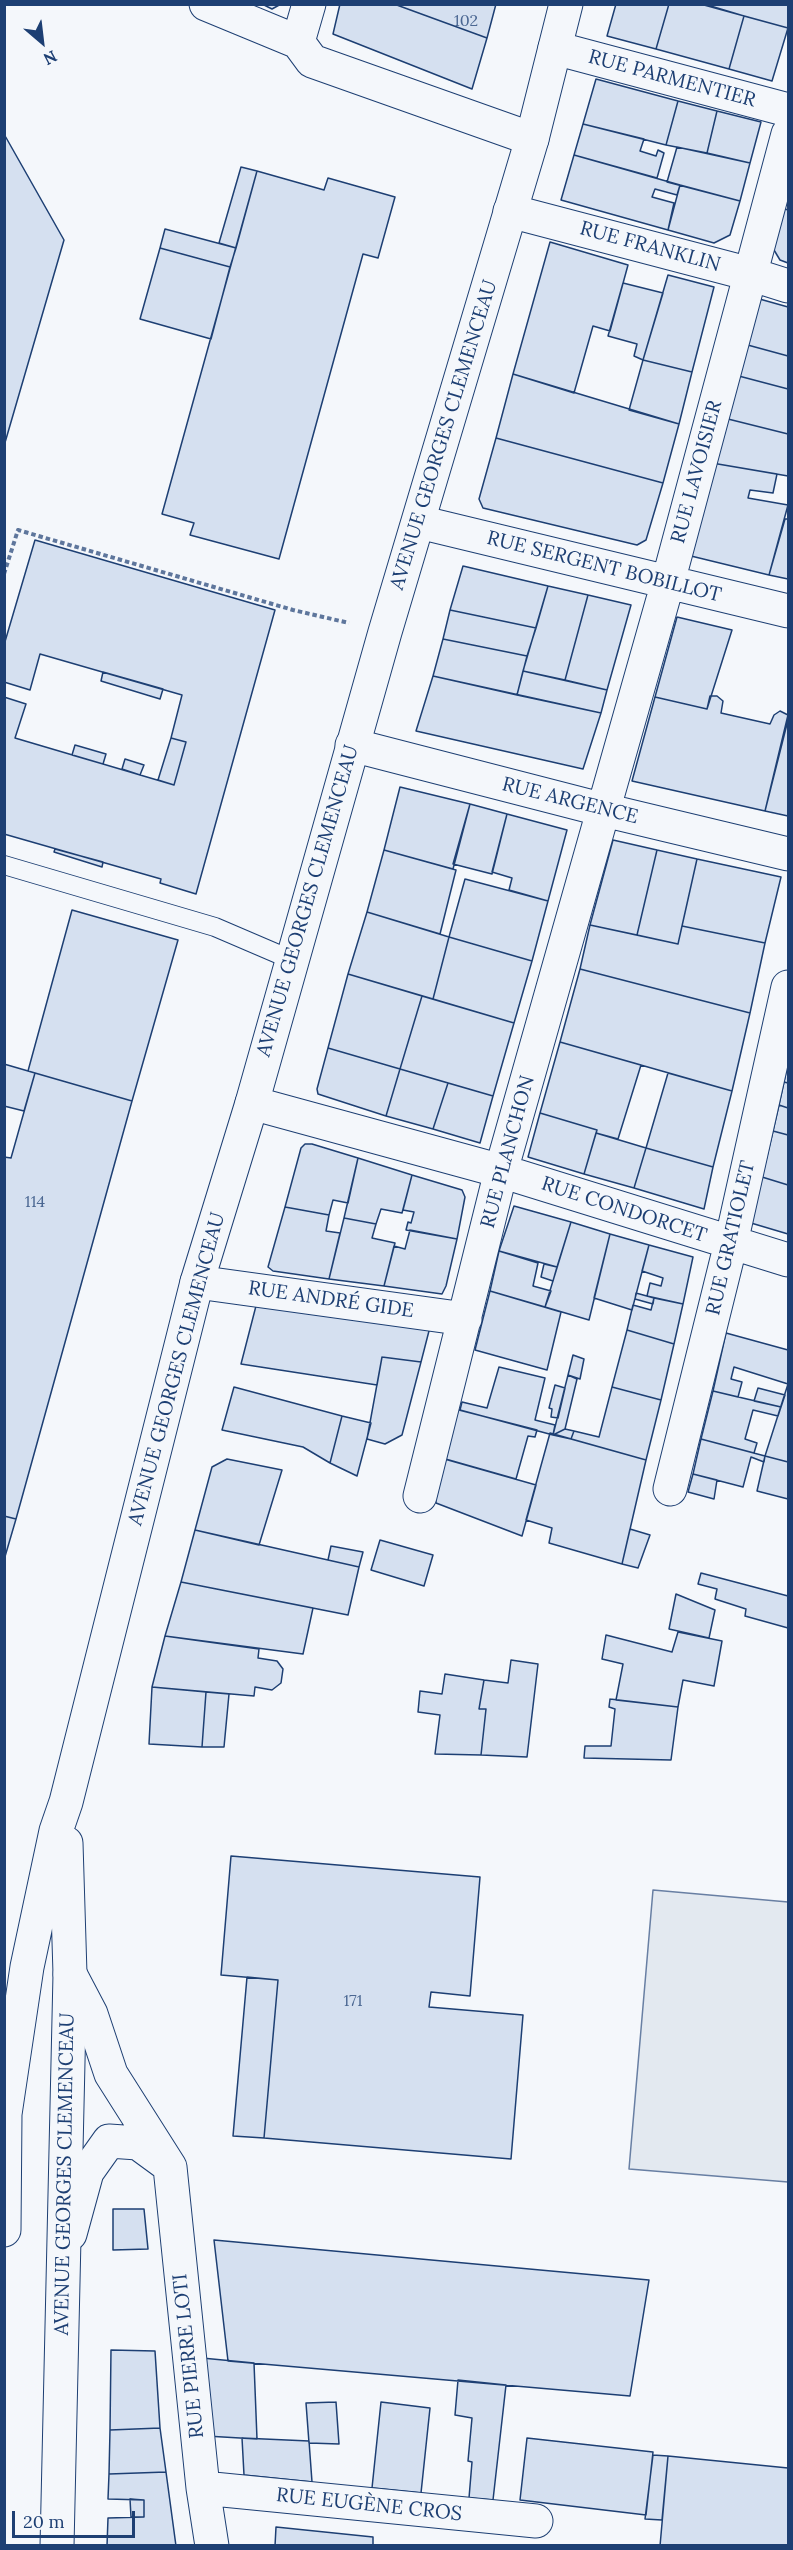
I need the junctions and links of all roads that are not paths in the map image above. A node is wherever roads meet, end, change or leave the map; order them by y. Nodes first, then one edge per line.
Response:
1 (206, 4) edge
2 (309, 4) edge
3 (566, 4) edge
4 (298, 42) junction
5 (555, 48) junction
6 (789, 110) edge
7 (789, 134) edge
8 (532, 139) junction
9 (510, 211) junction
10 (750, 274) junction
11 (789, 286) edge
12 (419, 522) junction
13 (668, 582) junction
14 (789, 611) edge
15 (352, 745) junction
16 (604, 810) junction
17 (789, 854) edge
18 (4, 865) edge
19 (292, 960) junction
20 (789, 987) edge
21 (252, 1103) junction
22 (501, 1171) junction
23 (730, 1243) junction
24 (789, 1260) edge
25 (197, 1282) junction
26 (465, 1319) junction
27 (670, 1489) dead end
28 (420, 1496) dead end
29 (66, 1802) junction
30 (70, 1974) junction
31 (170, 2167) junction
32 (4, 2230) edge
33 (62, 2262) junction
34 (203, 2488) junction
35 (536, 2521) dead end
36 (57, 2546) edge
37 (212, 2546) edge

1 - 4 street
2 - 4 street
3 - 5 street, AVENUE GEORGES CLEMENCEAU
4 - 8 street
5 - 6 street, RUE PARMENTIER
5 - 8 street, AVENUE GEORGES CLEMENCEAU
7 - 10 street, RUE LAVOISIER
8 - 9 street, AVENUE GEORGES CLEMENCEAU
9 - 10 street, RUE FRANKLIN
9 - 12 street, AVENUE GEORGES CLEMENCEAU
10 - 11 street, RUE FRANKLIN
10 - 13 street, RUE LAVOISIER
12 - 13 street, RUE SERGENT BOBILLOT
12 - 15 street, AVENUE GEORGES CLEMENCEAU
13 - 14 street, RUE SERGENT BOBILLOT
13 - 16 street, RUE LAVOISIER
15 - 16 street, RUE ARGENCE
15 - 19 street, AVENUE GEORGES CLEMENCEAU
16 - 17 street, RUE ARGENCE
16 - 22 street, RUE PLANCHON
18 - 19 lane
19 - 21 street, AVENUE GEORGES CLEMENCEAU
20 - 23 street, RUE GRATIOLET
21 - 22 street, RUE CONDORCET
21 - 25 street, AVENUE GEORGES CLEMENCEAU
22 - 23 street, RUE CONDORCET
22 - 26 street, RUE PLANCHON
23 - 24 street, RUE CONDORCET
23 - 27 street, RUE GRATIOLET
25 - 26 street, RUE ANDRÉ GIDE
25 - 29 street, AVENUE GEORGES CLEMENCEAU
26 - 28 street, RUE PLANCHON
29 - 30 street, AVENUE GEORGES CLEMENCEAU
29 - 32 street, AVENUE GEORGES CLEMENCEAU
30 - 31 street, RUE PIERRE LOTI
30 - 33 street, AVENUE GEORGES CLEMENCEAU
31 - 33 street
31 - 34 street, RUE PIERRE LOTI
33 - 36 street, AVENUE GEORGES CLEMENCEAU
34 - 35 street, RUE EUGÈNE CROS
34 - 37 street, RUE PIERRE LOTI

